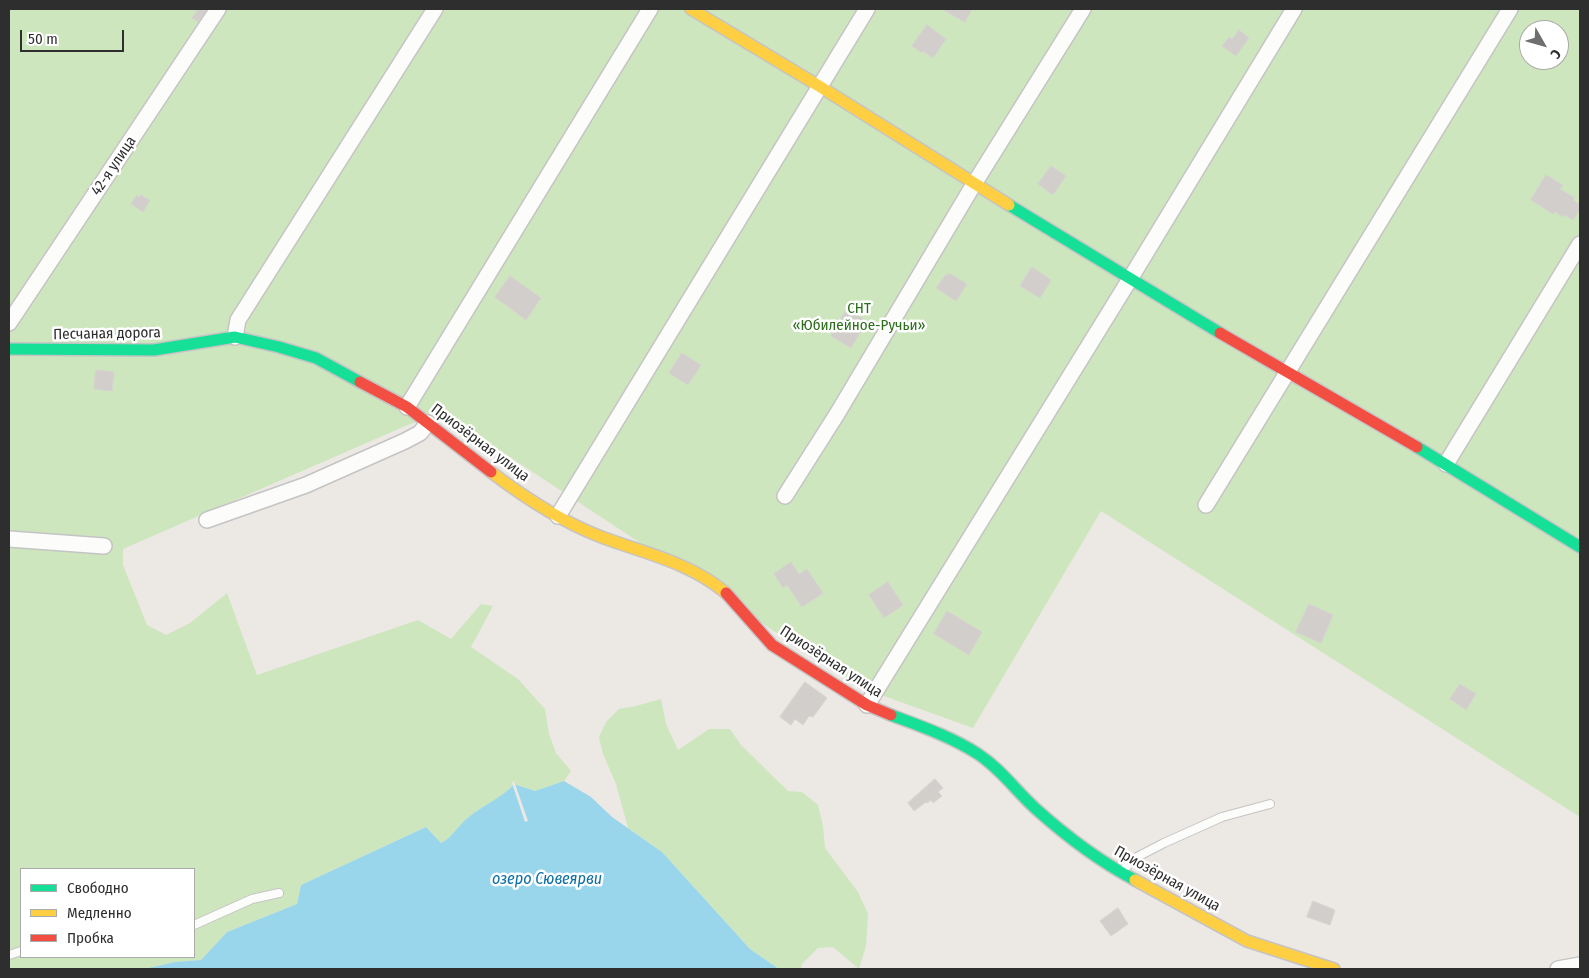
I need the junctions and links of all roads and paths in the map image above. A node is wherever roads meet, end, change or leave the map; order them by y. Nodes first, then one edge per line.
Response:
1 (218, 9) edge
2 (435, 9) edge
3 (650, 9) edge
4 (691, 9) edge
5 (867, 9) edge
6 (1083, 9) edge
7 (1294, 9) edge
8 (1510, 9) edge
9 (819, 86) junction
10 (974, 184) junction
11 (1580, 244) edge
12 (1130, 279) junction
13 (9, 323) edge
14 (235, 337) junction
15 (9, 349) edge
16 (1288, 373) junction
17 (407, 407) junction
18 (428, 423) junction
19 (1446, 464) junction
20 (785, 496) dead end
21 (1206, 505) dead end
22 (558, 516) junction
23 (207, 520) dead end
24 (9, 538) edge
25 (104, 546) dead end
26 (1580, 547) edge
27 (867, 705) junction
28 (1270, 804) dead end
29 (1121, 873) junction
30 (279, 893) dead end
31 (195, 924) edge
32 (1580, 965) edge
33 (1334, 969) edge
34 (1558, 969) edge

1 - 13 street, 42-я улица
2 - 14 street
3 - 17 street
4 - 9 street
5 - 9 street
6 - 10 street
7 - 12 street
8 - 16 street
9 - 10 street
9 - 22 street
10 - 12 street
10 - 20 street
11 - 19 street
12 - 16 street
12 - 27 street
14 - 15 street, Песчаная дорога
14 - 17 street, Приозёрная улица
16 - 19 street
16 - 21 street
17 - 18 street, Приозёрная улица
18 - 22 street, Приозёрная улица
18 - 23 street
19 - 26 street
22 - 27 street, Приозёрная улица
24 - 25 street
27 - 29 street, Приозёрная улица
28 - 29 lane
29 - 33 street, Приозёрная улица
30 - 31 lane
32 - 34 street

